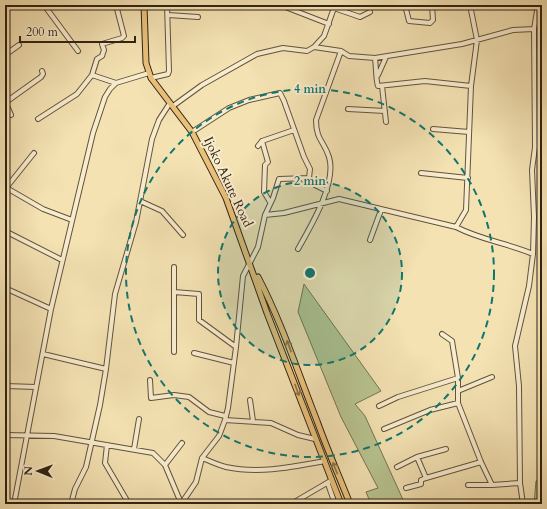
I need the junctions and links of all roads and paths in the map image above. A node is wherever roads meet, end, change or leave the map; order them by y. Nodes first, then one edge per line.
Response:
1 (44, 5) edge
2 (116, 5) edge
3 (144, 5) edge
4 (167, 5) edge
5 (280, 5) edge
6 (405, 5) edge
7 (432, 5) edge
8 (470, 5) edge
9 (538, 5) edge
10 (335, 6) edge
11 (370, 12) dead end
12 (168, 16) junction
13 (198, 17) dead end
14 (329, 24) junction
15 (534, 29) junction
16 (477, 40) junction
17 (19, 45) dead end
18 (314, 47) junction
19 (78, 51) dead end
20 (341, 52) junction
21 (5, 55) edge
22 (386, 56) junction
23 (375, 58) junction
24 (42, 71) dead end
25 (92, 75) junction
26 (378, 75) junction
27 (150, 76) junction
28 (116, 83) junction
29 (382, 86) junction
30 (471, 86) junction
31 (5, 101) edge
32 (172, 105) junction
33 (348, 109) dead end
34 (385, 111) junction
35 (11, 115) dead end
36 (38, 119) dead end
37 (386, 122) dead end
38 (433, 129) dead end
39 (294, 130) junction
40 (192, 132) junction
41 (469, 132) junction
42 (262, 140) junction
43 (258, 146) dead end
44 (34, 153) dead end
45 (420, 174) dead end
46 (309, 178) junction
47 (468, 178) junction
48 (6, 188) edge
49 (327, 191) junction
50 (140, 201) junction
51 (270, 202) junction
52 (320, 204) junction
53 (381, 210) junction
54 (265, 215) junction
55 (72, 220) junction
56 (456, 227) junction
57 (5, 231) edge
58 (183, 235) dead end
59 (370, 240) dead end
60 (298, 249) dead end
61 (533, 254) junction
62 (62, 260) junction
63 (250, 262) junction
64 (174, 267) dead end
65 (5, 288) edge
66 (174, 292) junction
67 (51, 308) junction
68 (442, 334) dead end
69 (5, 344) edge
70 (236, 347) junction
71 (5, 350) edge
72 (174, 352) dead end
73 (194, 353) dead end
74 (43, 354) junction
75 (234, 363) junction
76 (106, 369) junction
77 (492, 377) dead end
78 (458, 378) junction
79 (150, 380) dead end
80 (5, 386) edge
81 (36, 388) junction
82 (458, 391) junction
83 (250, 400) dead end
84 (458, 402) junction
85 (379, 406) dead end
86 (225, 418) junction
87 (139, 419) dead end
88 (253, 421) junction
89 (384, 429) dead end
90 (5, 435) edge
91 (27, 435) junction
92 (315, 439) junction
93 (91, 442) junction
94 (182, 443) dead end
95 (107, 445) junction
96 (134, 449) junction
97 (446, 449) dead end
98 (417, 457) junction
99 (202, 458) junction
100 (325, 461) junction
101 (481, 462) junction
102 (165, 465) junction
103 (397, 467) dead end
104 (426, 478) junction
105 (332, 480) junction
106 (520, 483) junction
107 (328, 484) junction
108 (492, 485) junction
109 (468, 486) dead end
110 (406, 488) dead end
111 (181, 503) edge
112 (14, 504) edge
113 (71, 504) edge
114 (130, 504) edge
115 (291, 504) edge
116 (335, 504) edge
117 (341, 504) edge
118 (350, 504) edge
119 (522, 504) edge

1 - 19 street
2 - 25 street
3 - 27 main road, Ijoko Akute Road
4 - 12 street
5 - 14 street
6 - 7 street
8 - 16 street
9 - 15 street
10 - 11 street
10 - 14 street
12 - 13 street
12 - 27 street
14 - 18 street
15 - 16 street
15 - 61 street
16 - 22 street
16 - 30 street
17 - 21 street
18 - 20 street
18 - 32 street
20 - 23 street
20 - 49 street
22 - 23 street
22 - 26 street
23 - 26 street
24 - 31 street
25 - 28 street
25 - 36 street
26 - 29 street
27 - 28 street
27 - 32 main road, Ijoko Akute Road
28 - 55 street
29 - 30 street
29 - 34 street
30 - 41 street
31 - 35 street
32 - 40 main road, Ijoko Akute Road
32 - 50 street
33 - 34 street
34 - 37 street
38 - 41 street
39 - 40 street
39 - 42 street
39 - 46 street
40 - 63 main road, Ijoko Akute Road
41 - 47 street
42 - 43 street
42 - 51 street
44 - 48 street
45 - 47 street
46 - 49 street
46 - 51 street
47 - 56 street
48 - 55 street
49 - 52 street
50 - 58 street
50 - 76 street
51 - 54 street
52 - 53 street
52 - 54 street
52 - 60 street
53 - 56 street
53 - 59 street
54 - 63 street
55 - 62 street
56 - 61 street
57 - 62 street
61 - 106 street
62 - 67 street
63 - 70 street
63 -> 92 main road, Ijoko Akute Road
118 -> 63 main road, Ijoko Akute Road
64 - 66 street
65 - 67 street
66 - 70 street
66 - 72 street
67 - 74 street
68 - 78 street
69 - 71 street
70 - 75 street
73 - 75 street
74 - 76 street
74 - 81 street
75 - 86 street
76 - 93 street
77 - 82 street
78 - 82 street
78 - 85 street
79 - 86 street
80 - 81 street
81 - 91 street
82 - 84 street
83 - 88 street
84 - 89 street
84 - 101 street
86 - 88 street
86 - 99 street
87 - 96 street
88 - 92 street
90 - 91 street
91 - 93 street
91 - 112 street
92 - 100 main road, Ijoko Akute Road
93 - 95 street
93 - 113 street
94 - 102 street
95 - 96 street
95 - 114 street
96 - 102 street
97 - 98 street
98 - 103 street
98 - 104 street
99 - 100 street
99 - 111 street
100 - 105 main road, Ijoko Akute Road
101 - 104 street
101 - 108 street
102 - 111 street
104 - 110 street
105 - 107 street
105 - 117 main road, Ijoko Akute Road
106 - 108 street
106 - 119 street
107 - 115 street
107 - 116 street
108 - 109 street

